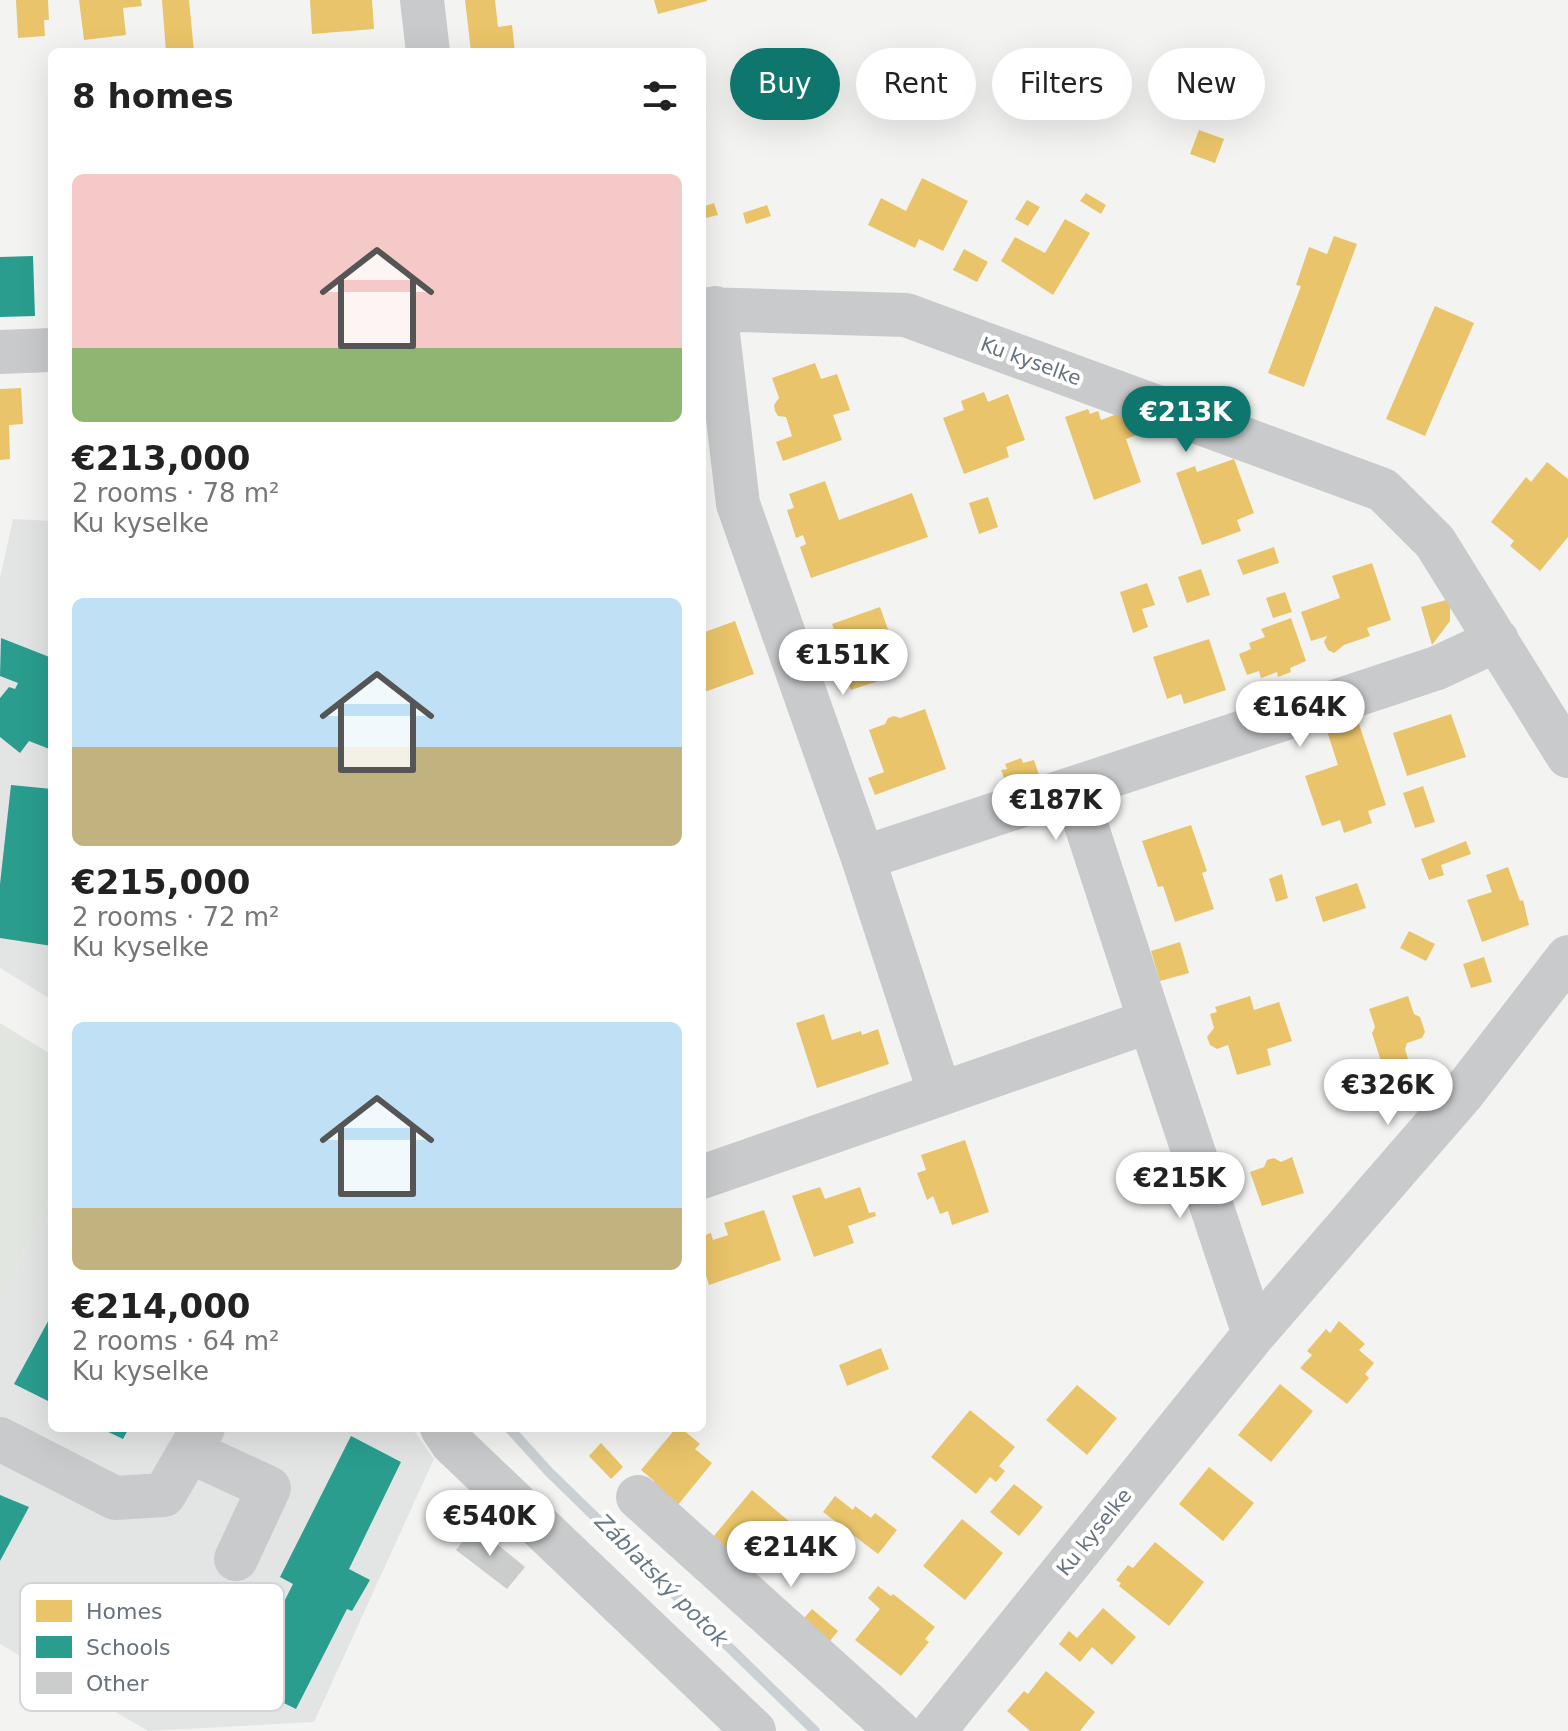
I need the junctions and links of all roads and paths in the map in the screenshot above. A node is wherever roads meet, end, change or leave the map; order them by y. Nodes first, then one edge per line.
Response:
1 (422, 0) edge
2 (428, 48) edge
3 (708, 308) edge
4 (48, 350) edge
5 (0, 352) edge
6 (1497, 640) junction
7 (1568, 756) edge
8 (1074, 788) junction
9 (863, 858) junction
10 (1568, 957) edge
11 (1150, 1021) junction
12 (940, 1094) junction
13 (706, 1176) edge
14 (1254, 1334) junction
15 (447, 1435) edge
16 (0, 1439) edge
17 (197, 1440) edge
18 (638, 1497) dead end
19 (236, 1559) dead end
20 (754, 1731) edge
21 (898, 1731) edge
22 (934, 1731) edge

1 - 2 street
3 - 6 street, Ku kyselke
3 - 9 street, Ku kyselke
4 - 5 street
6 - 7 street, Ku kyselke
6 - 8 street
8 - 9 street
8 - 11 street
9 - 12 street, Ku kyselke
10 - 14 street, Ku kyselke
11 - 12 street
11 - 14 street
12 - 13 street
14 - 22 street, Ku kyselke
15 - 20 street
16 - 17 street
17 - 19 street
18 - 21 street

